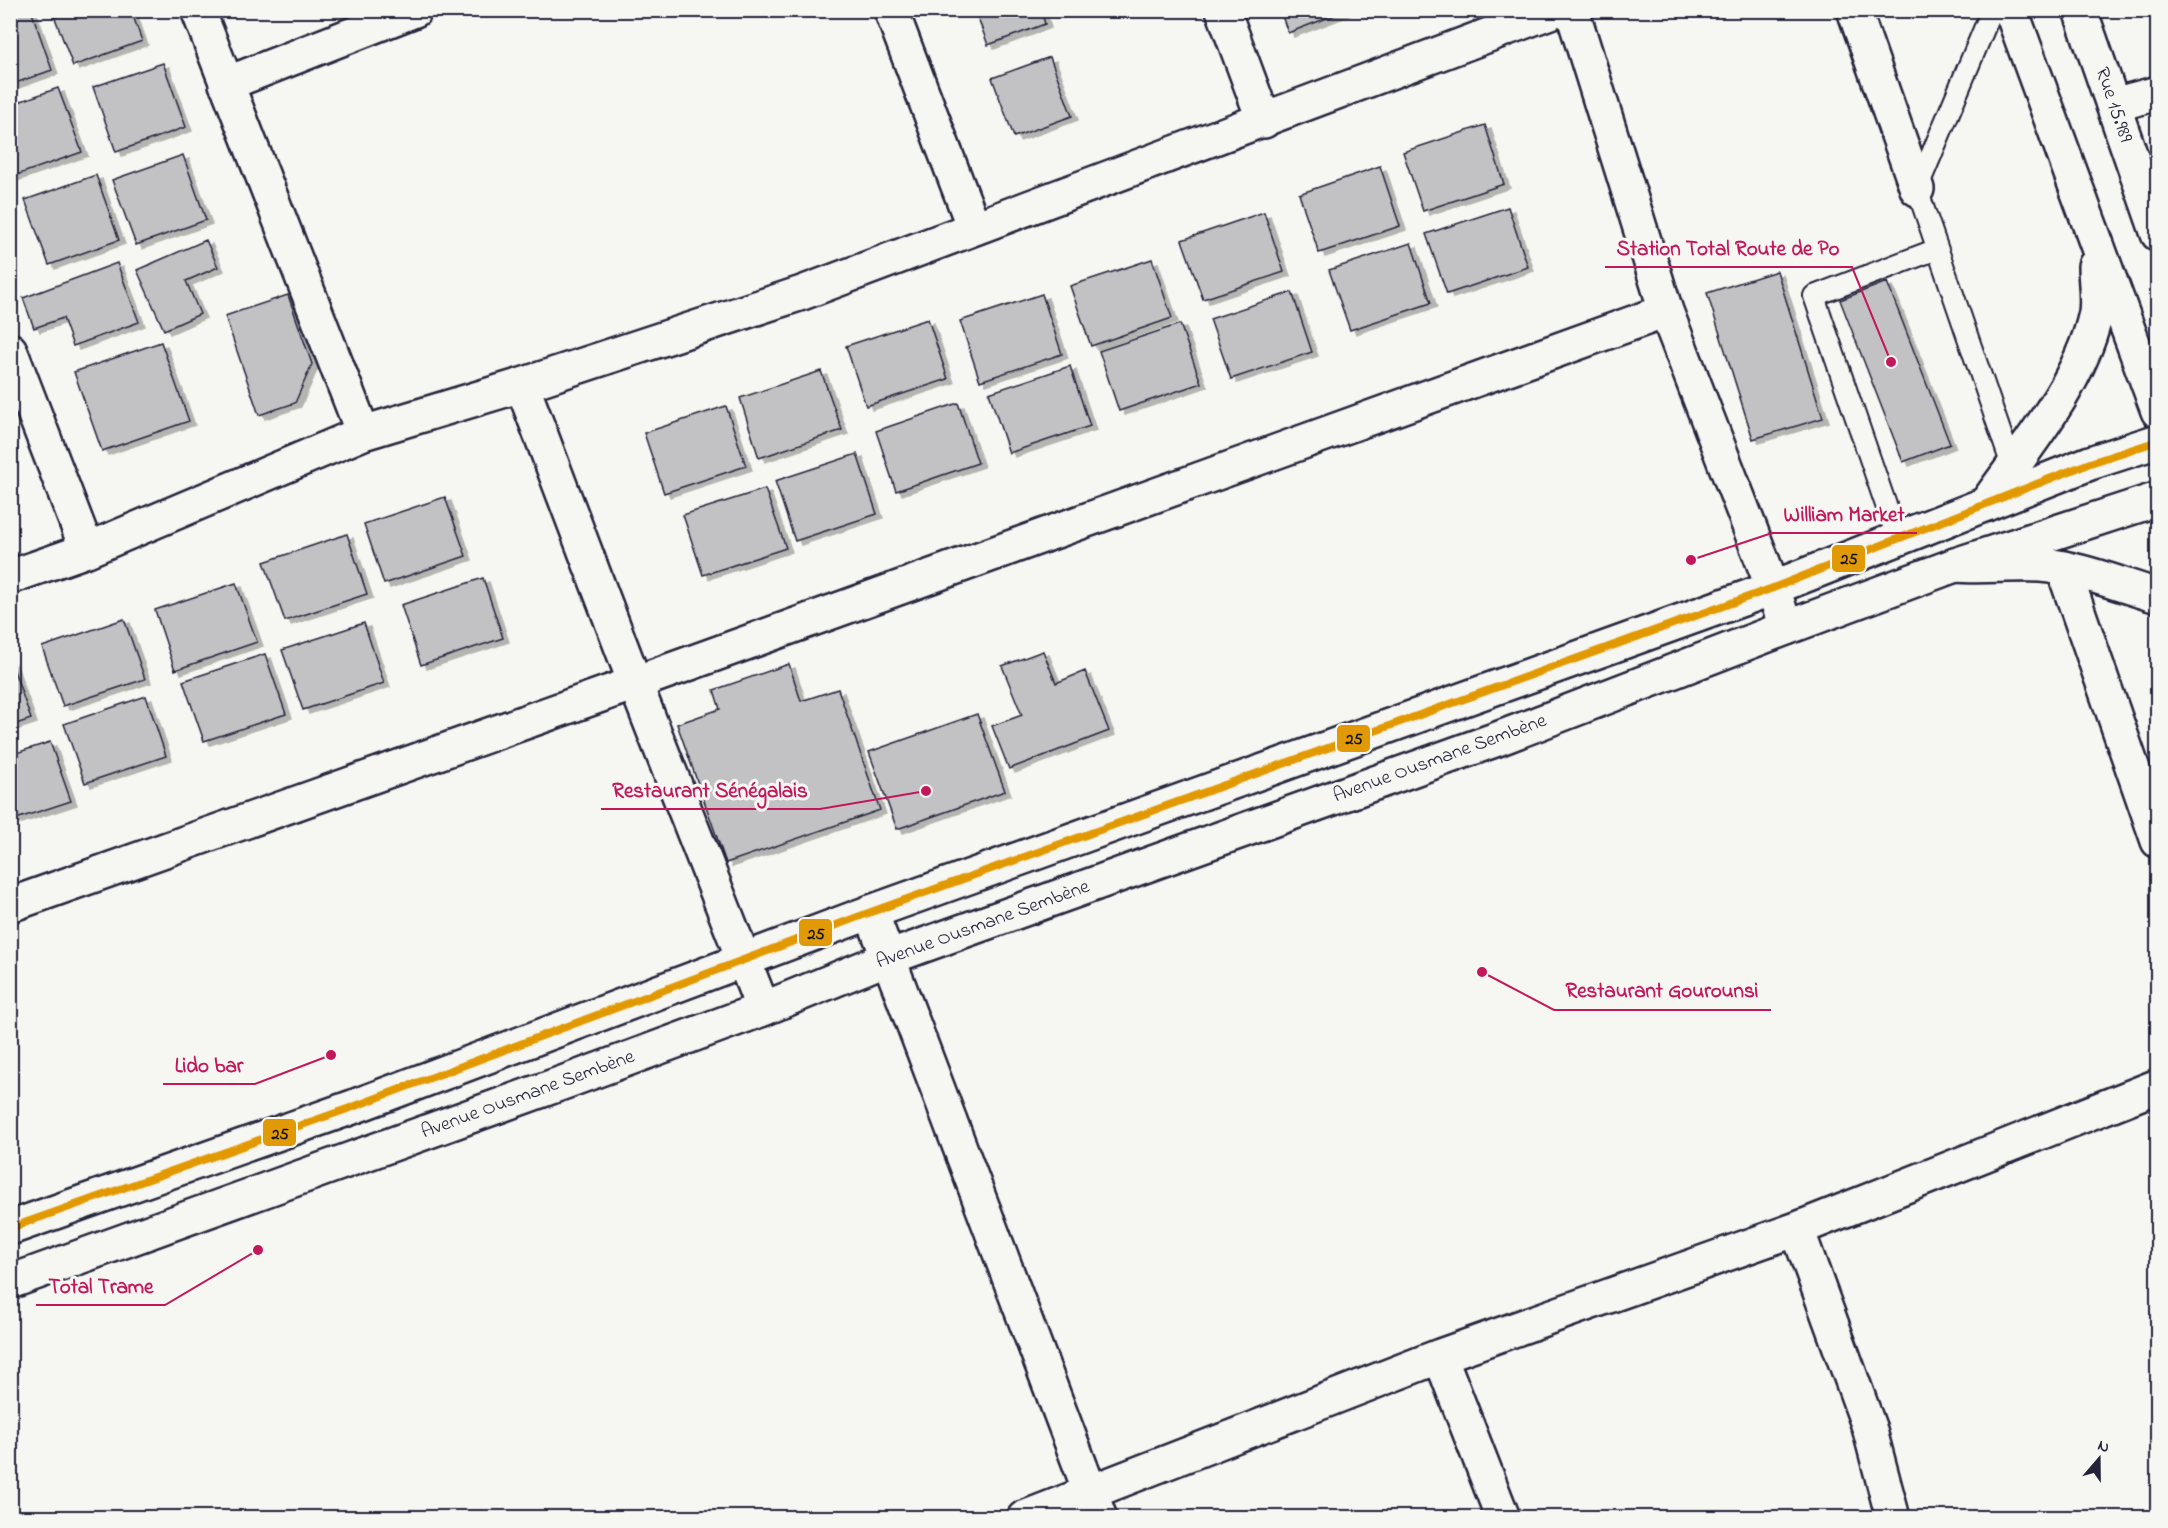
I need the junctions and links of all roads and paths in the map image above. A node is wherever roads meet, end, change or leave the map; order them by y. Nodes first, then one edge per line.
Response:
1 (198, 10) edge
2 (415, 10) edge
3 (891, 10) edge
4 (1223, 10) edge
5 (1555, 10) edge
6 (1572, 10) edge
7 (1854, 10) edge
8 (1992, 10) edge
9 (2011, 10) edge
10 (2080, 10) edge
11 (226, 84) junction
12 (2157, 93) edge
13 (2113, 105) junction
14 (1264, 121) junction
15 (1917, 189) junction
16 (974, 228) junction
17 (2157, 234) edge
18 (2095, 240) junction
19 (1937, 249) junction
20 (1666, 311) junction
21 (10, 350) edge
22 (522, 385) junction
23 (2157, 411) edge
24 (363, 433) junction
25 (2157, 441) edge
26 (2024, 476) junction
27 (2157, 499) edge
28 (2053, 534) junction
29 (1898, 540) junction
30 (87, 550) junction
31 (1955, 565) junction
32 (2063, 568) junction
33 (10, 577) edge
34 (1773, 588) junction
35 (2157, 596) edge
36 (1786, 628) junction
37 (635, 683) junction
38 (2157, 841) edge
39 (10, 905) edge
40 (871, 912) junction
41 (888, 958) junction
42 (745, 961) junction
43 (763, 1009) junction
44 (2157, 1086) edge
45 (10, 1228) edge
46 (1797, 1229) junction
47 (10, 1282) edge
48 (1440, 1356) junction
49 (1095, 1505) edge
50 (1024, 1518) edge
51 (1503, 1518) edge
52 (1893, 1518) edge

1 - 11 main road
2 - 11 main road
3 - 16 main road
4 - 14 main road
5 - 14 main road
6 - 20 main road
7 - 15 main road
8 - 15 lane
9 - 18 main road
10 - 13 main road, Rue 15.989
11 - 24 main road
12 - 13 main road
13 - 17 main road, Rue 15.989
14 - 16 main road
15 - 19 lane
16 - 22 main road
18 - 23 main road
18 - 26 main road
19 - 26 lane
19 - 29 lane
20 - 34 main road
20 - 37 main road
21 - 30 main road
22 - 24 main road
22 - 37 main road
24 - 30 main road
25 - 26 main road
26 - 28 main road
26 - 29 main road
27 - 28 main road, Avenue Ousmane Sembène
28 - 31 main road, Avenue Ousmane Sembène
29 - 34 main road
30 - 33 main road
31 - 32 main road
31 - 36 main road, Avenue Ousmane Sembène
32 - 35 main road
32 - 38 main road
34 - 36 main road
34 - 40 main road
36 - 41 main road, Avenue Ousmane Sembène
37 - 39 main road
37 - 42 main road
40 - 41 main road
40 - 42 main road
41 - 43 main road, Avenue Ousmane Sembène
41 - 49 main road
42 - 43 main road
42 - 45 main road
43 - 47 main road, Avenue Ousmane Sembène
44 - 46 main road
46 - 48 main road
46 - 52 main road
48 - 49 main road
48 - 51 main road
49 - 50 main road

